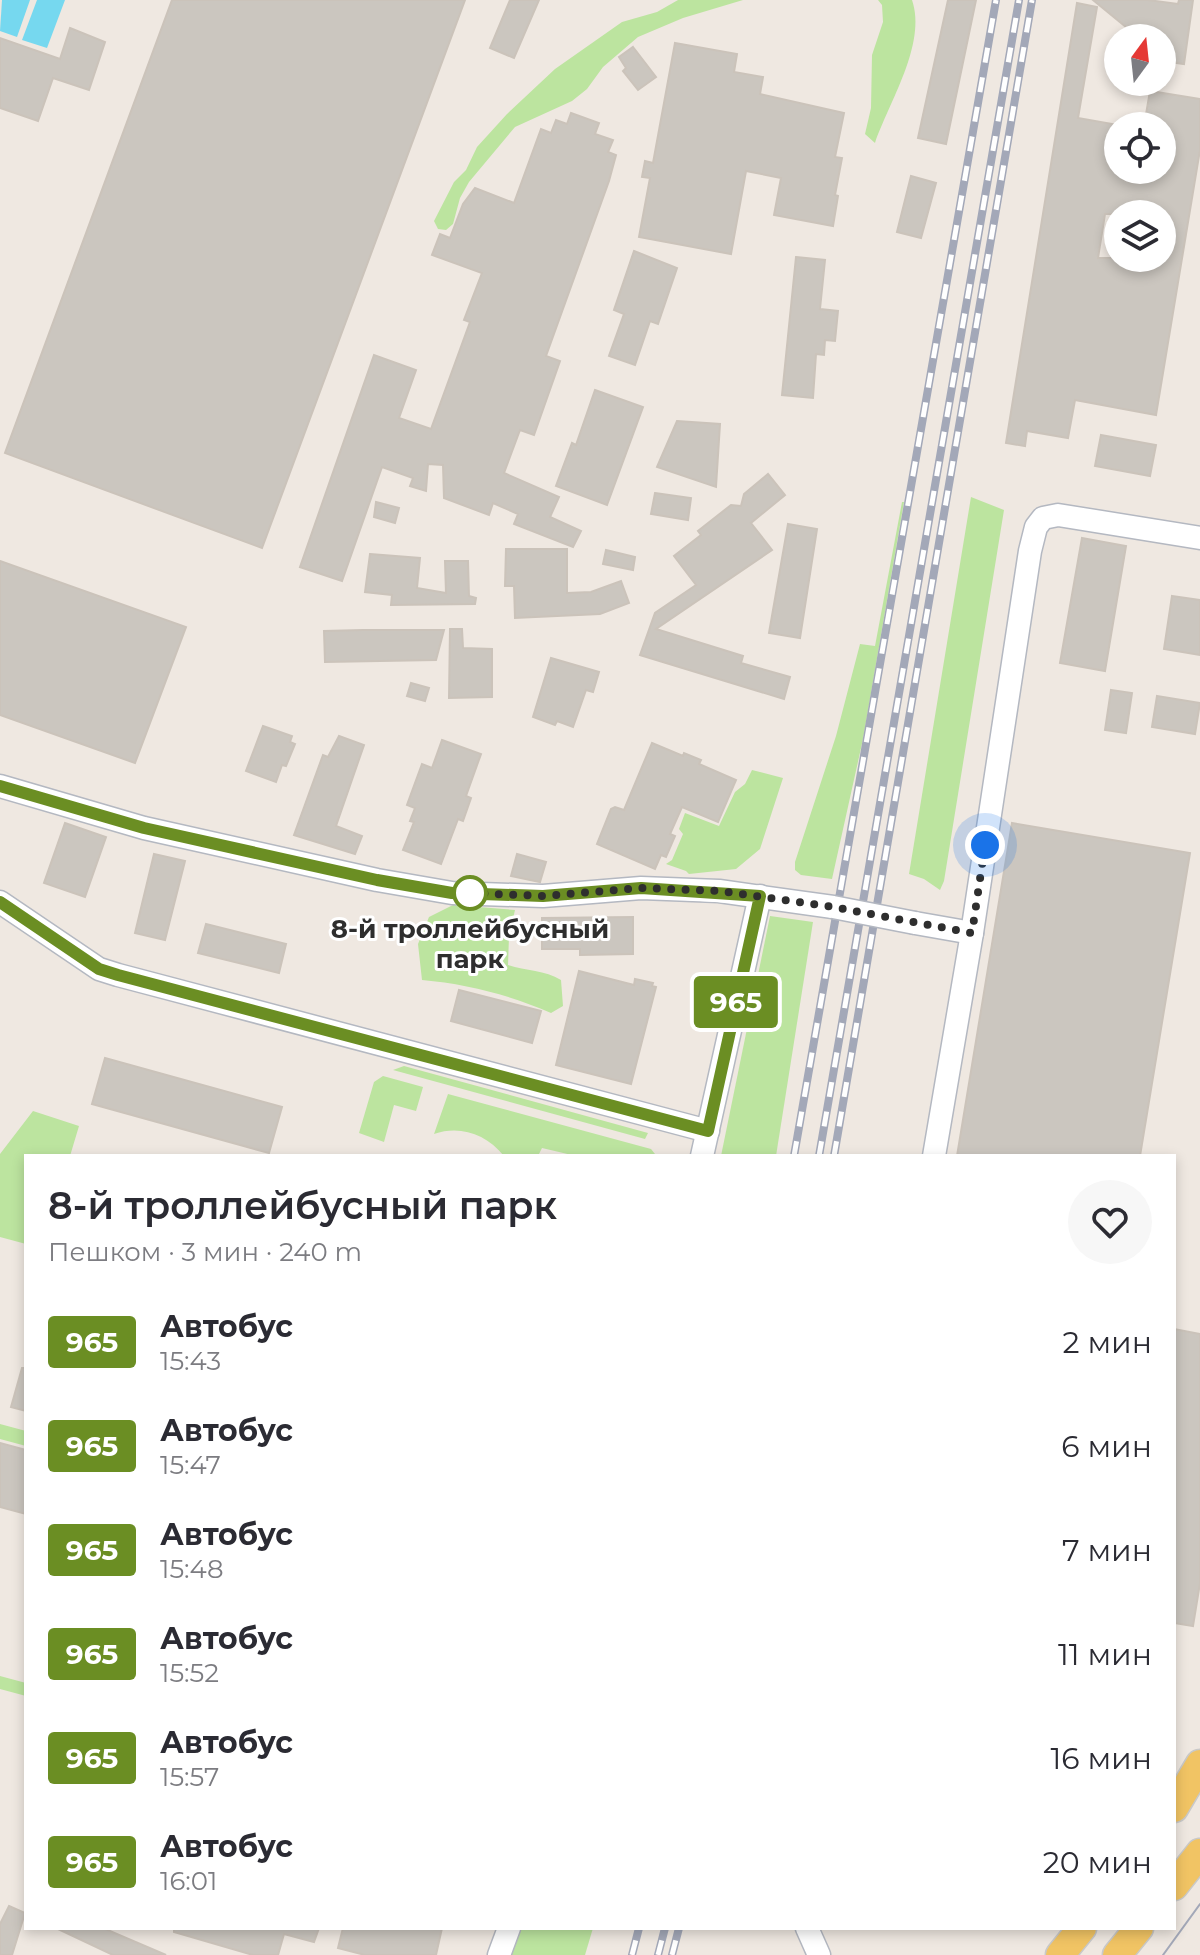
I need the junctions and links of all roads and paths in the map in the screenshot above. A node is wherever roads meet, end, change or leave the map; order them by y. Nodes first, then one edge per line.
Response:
1 (1200, 538) edge
2 (0, 786) edge
3 (760, 896) junction
4 (0, 902) edge
5 (972, 933) junction
6 (708, 1131) junction
7 (702, 1154) edge
8 (934, 1154) edge
9 (1200, 1764) edge
10 (1176, 1805) edge
11 (1199, 1856) edge
12 (1176, 1884) edge
13 (508, 1930) edge
14 (808, 1930) edge
15 (1080, 1930) edge
16 (1137, 1930) edge
17 (499, 1955) edge
18 (819, 1955) edge
19 (1060, 1955) edge
20 (1117, 1955) edge

1 - 5 street
2 - 3 street
3 - 5 street, bridge
3 - 6 street
4 - 6 street
5 - 8 street
6 - 7 street
9 - 10 main road
11 - 12 main road
13 - 17 street
14 - 18 street
15 - 19 main road
16 - 20 main road

